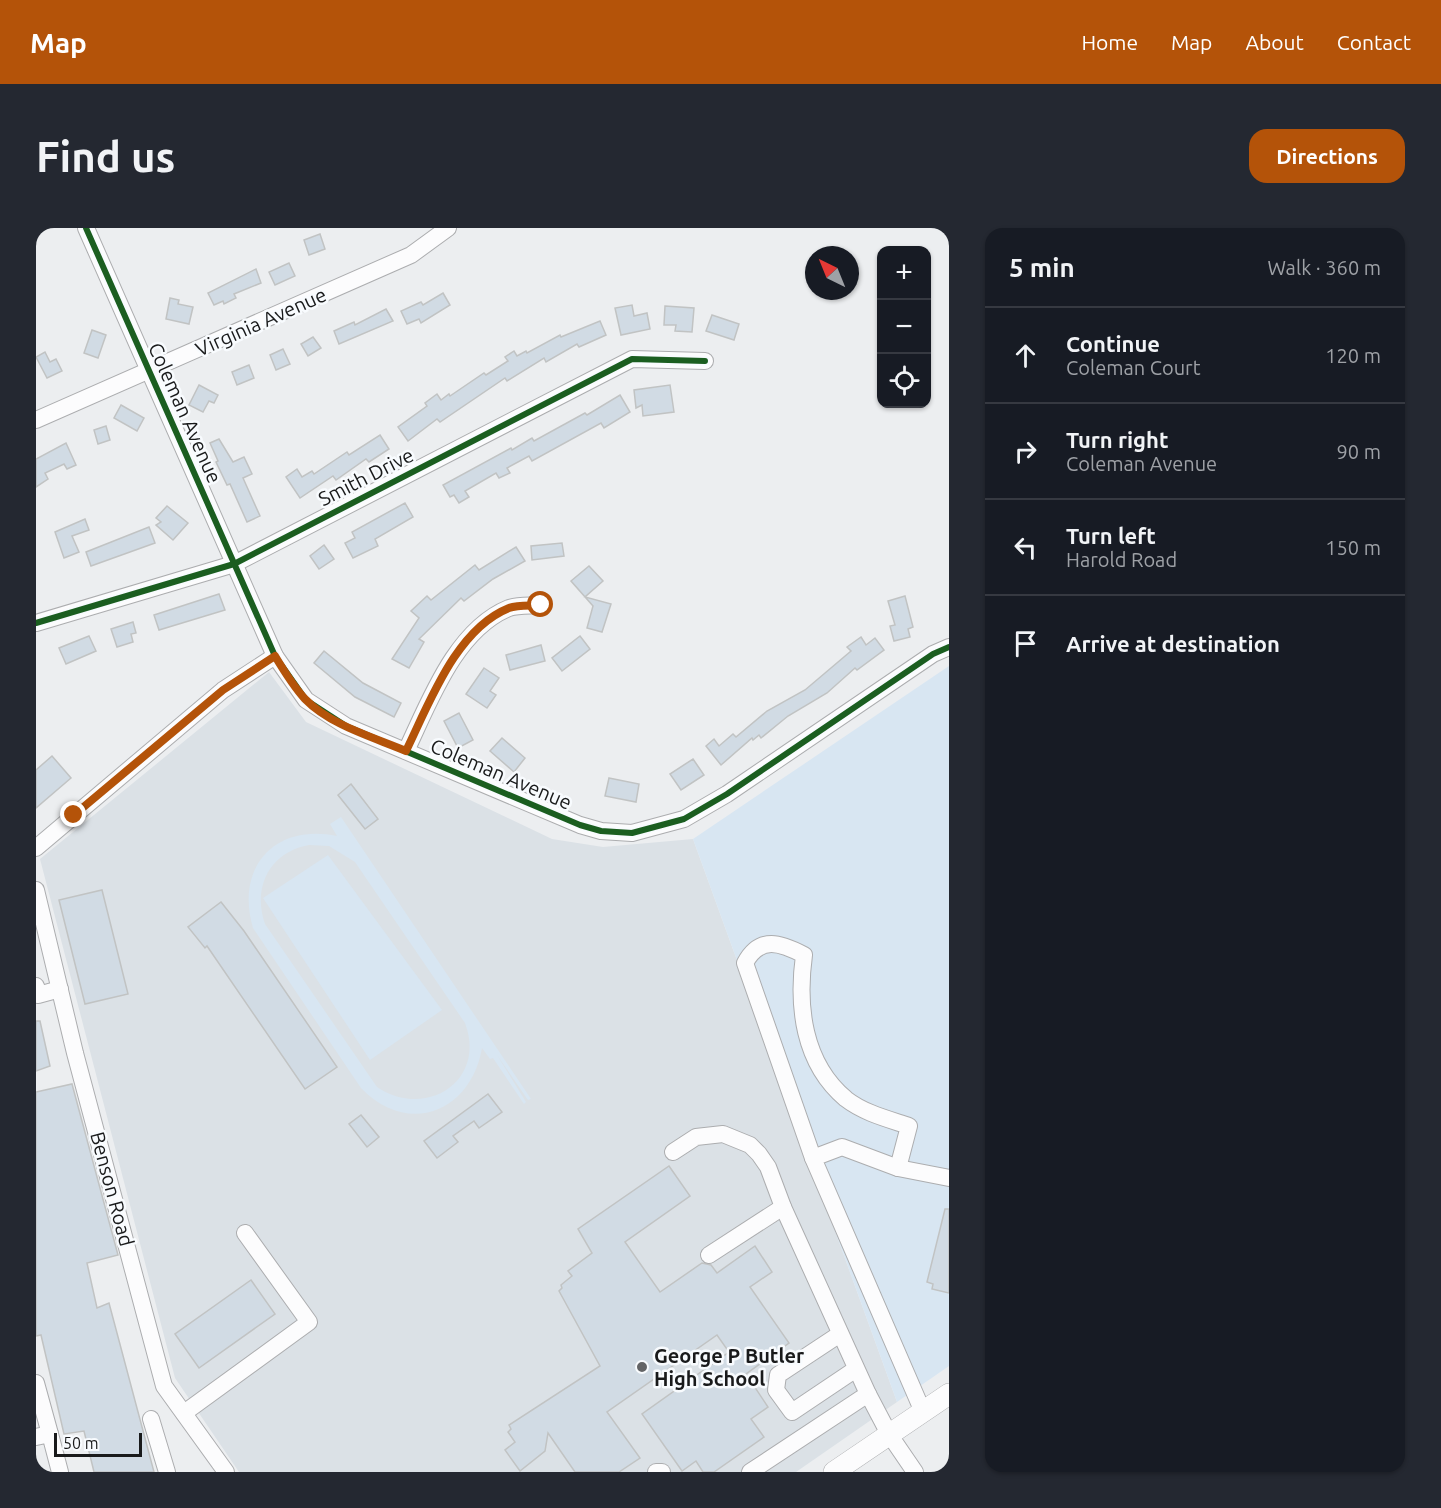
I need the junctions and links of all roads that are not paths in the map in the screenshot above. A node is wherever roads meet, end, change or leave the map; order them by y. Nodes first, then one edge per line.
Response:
1 (86, 228) edge
2 (448, 228) edge
3 (705, 361) dead end
4 (148, 372) junction
5 (36, 420) edge
6 (234, 564) junction
7 (541, 605) dead end
8 (36, 623) edge
9 (949, 647) edge
10 (275, 656) junction
11 (406, 751) junction
12 (36, 848) edge
13 (36, 890) edge
14 (36, 986) edge
15 (60, 989) junction
16 (672, 1152) dead end
17 (813, 1158) junction
18 (898, 1168) junction
19 (949, 1178) edge
20 (783, 1207) junction
21 (245, 1233) dead end
22 (709, 1255) dead end
23 (840, 1334) junction
24 (856, 1369) junction
25 (36, 1383) edge
26 (868, 1394) junction
27 (949, 1394) edge
28 (923, 1412) junction
29 (184, 1413) junction
30 (151, 1419) dead end
31 (889, 1434) junction
32 (43, 1436) edge
33 (218, 1469) edge
34 (60, 1472) edge
35 (167, 1472) edge
36 (656, 1472) edge
37 (662, 1472) edge
38 (750, 1472) edge
39 (834, 1472) edge
40 (915, 1472) edge

1 - 4 street, Coleman Avenue
2 - 4 street, Virginia Avenue
3 - 6 street, Smith Drive
4 - 5 street, Virginia Avenue
4 - 6 street, Coleman Avenue
6 - 8 street, Smith Drive
6 - 10 street, Coleman Avenue
7 - 11 street
9 - 11 street, Coleman Avenue
10 - 11 street, Coleman Avenue
10 - 12 street
13 - 15 street, Benson Road
14 - 15 street
15 - 29 street, Benson Road
16 - 20 street
17 - 18 street
17 - 18 street
17 - 28 street
18 - 19 street
20 - 22 street
20 - 23 street
21 - 29 street
23 - 24 street
23 - 24 street
24 - 26 street
25 - 32 street
26 - 31 street
26 - 38 street
27 - 28 main road
28 - 31 main road
29 - 33 street, Benson Road
30 - 35 street
31 - 39 main road
31 - 40 street
32 - 34 street
36 - 37 street

